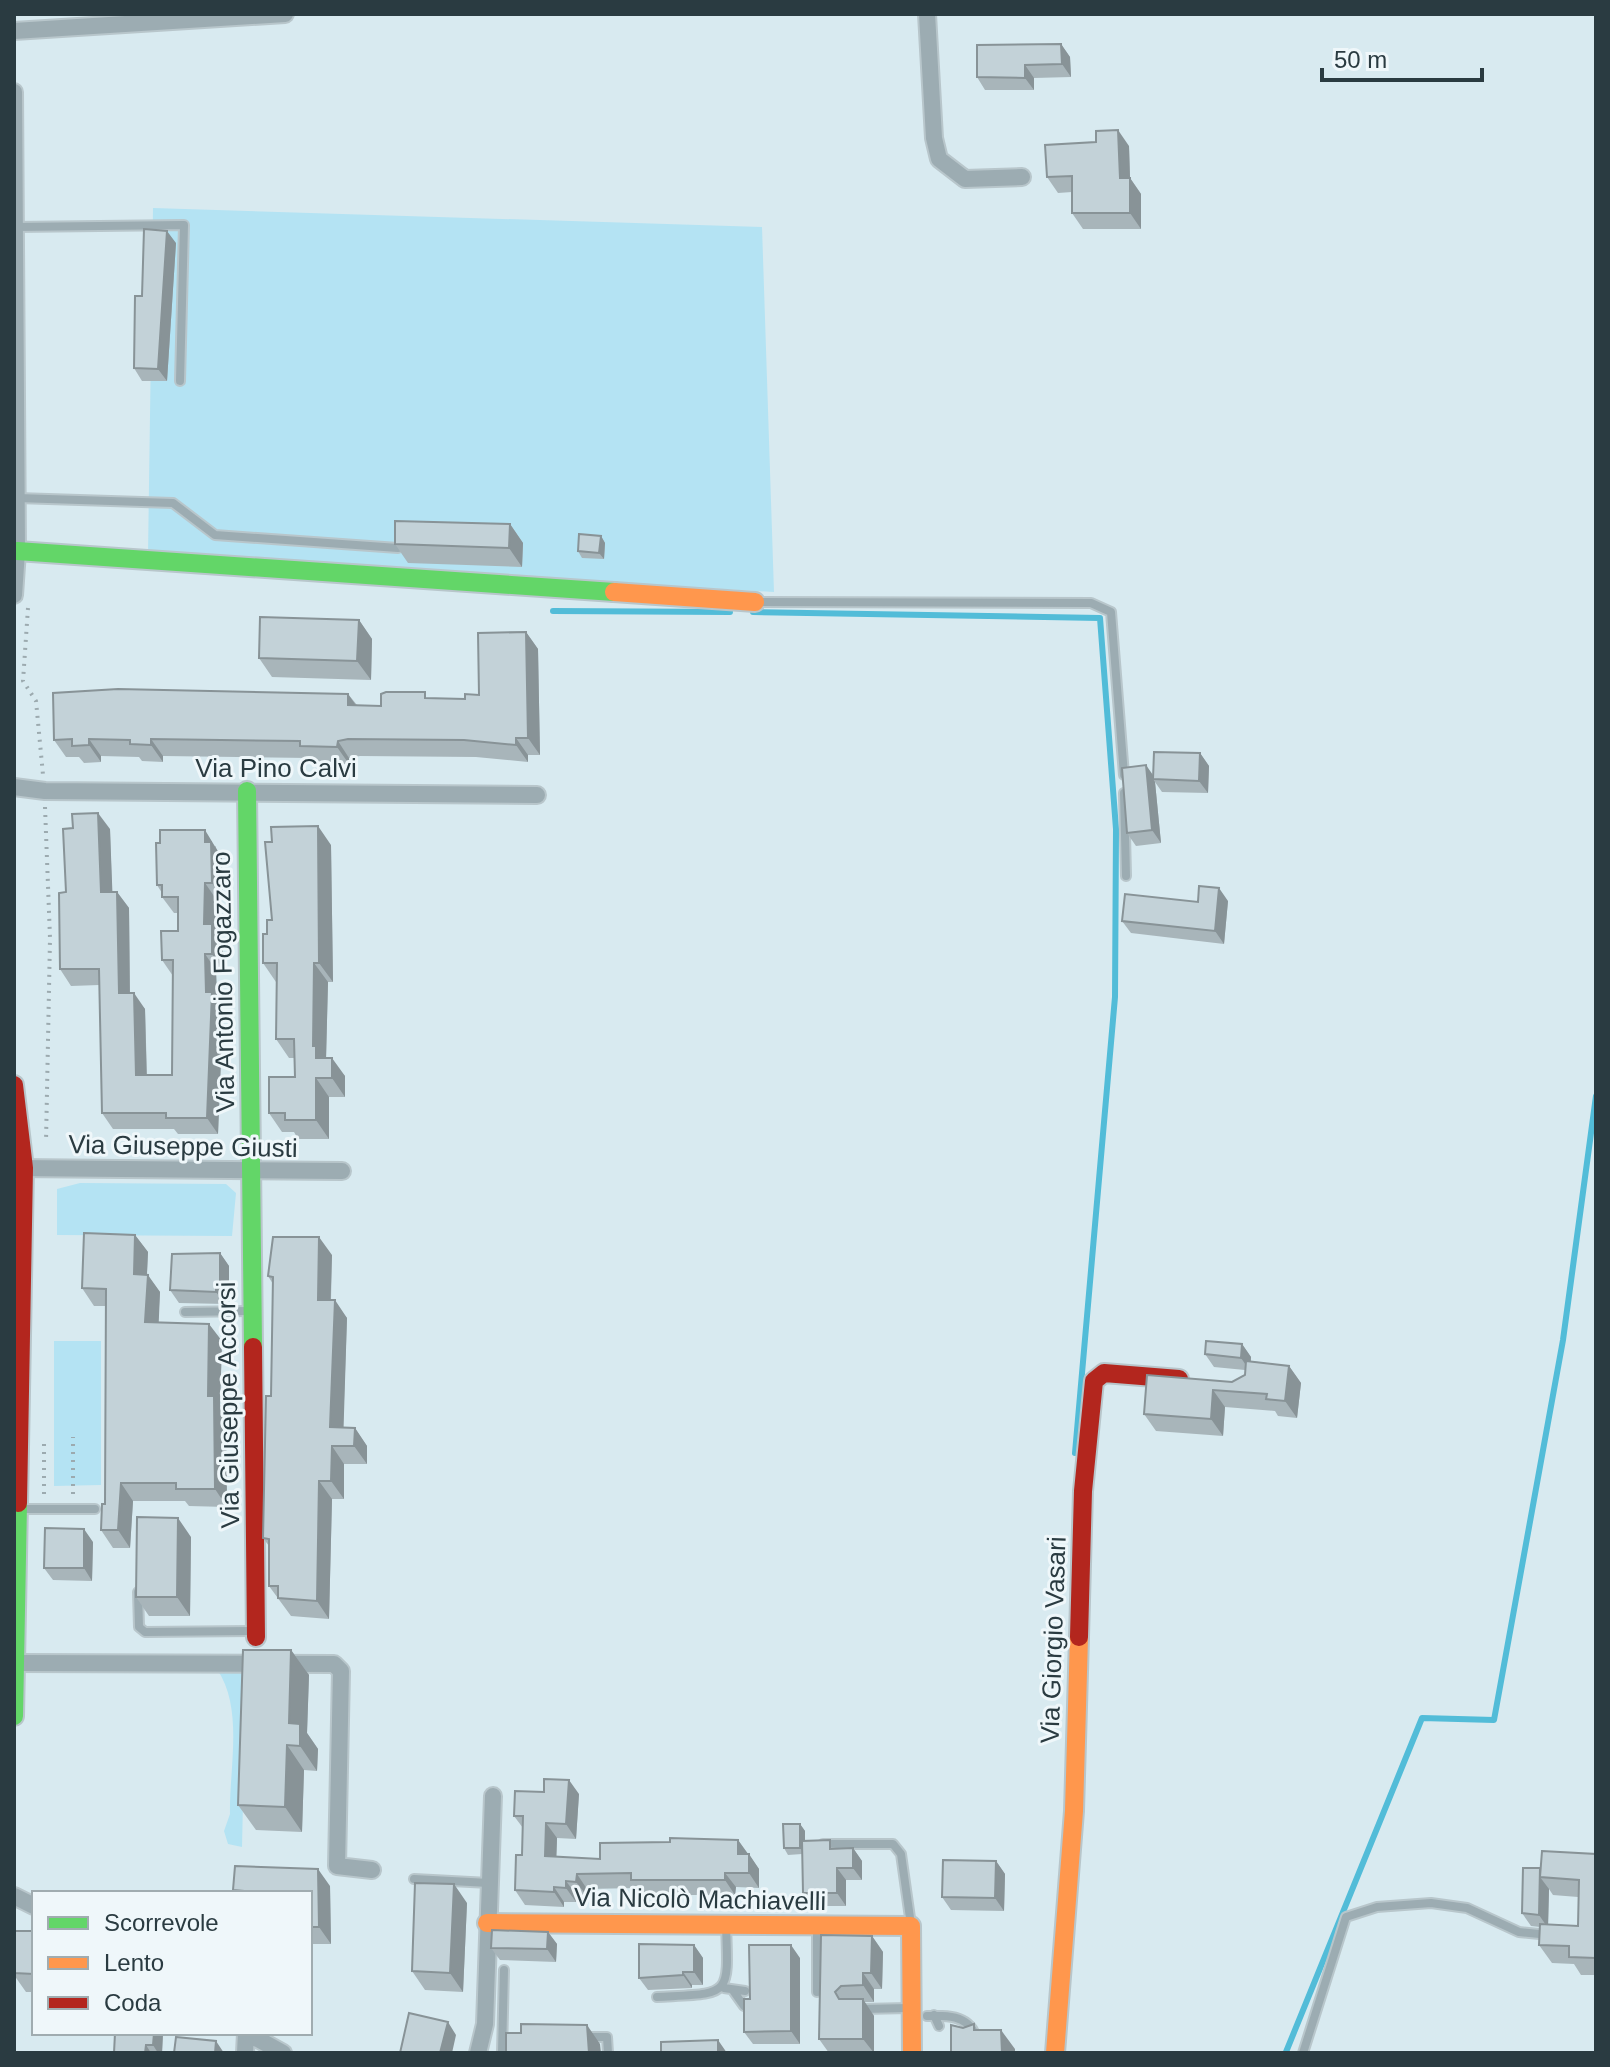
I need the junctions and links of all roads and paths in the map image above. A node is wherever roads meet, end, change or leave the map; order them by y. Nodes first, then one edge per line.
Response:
1 (285, 14) edge
2 (927, 14) edge
3 (256, 15) edge
4 (14, 31) edge
5 (14, 92) edge
6 (1022, 177) dead end
7 (14, 188) edge
8 (15, 227) edge
9 (15, 309) edge
10 (180, 381) dead end
11 (17, 498) junction
12 (398, 548) edge
13 (17, 551) junction
14 (22, 595) edge
15 (755, 602) joint
16 (14, 787) edge
17 (45, 791) junction
18 (247, 791) junction
19 (537, 795) dead end
20 (1126, 876) dead end
21 (14, 1085) edge
22 (19, 1168) edge
23 (45, 1169) junction
24 (342, 1171) dead end
25 (251, 1172) junction
26 (253, 1311) junction
27 (185, 1312) dead end
28 (1200, 1380) edge
29 (18, 1391) edge
30 (73, 1437) dead end
31 (20, 1509) junction
32 (73, 1509) junction
33 (95, 1509) dead end
34 (138, 1584) edge
35 (256, 1634) joint
36 (16, 1663) edge
37 (14, 1716) edge
38 (493, 1796) dead end
39 (814, 1844) edge
40 (372, 1870) dead end
41 (414, 1879) dead end
42 (489, 1883) junction
43 (14, 1896) edge
44 (32, 1905) edge
45 (487, 1923) junction
46 (726, 1925) junction
47 (817, 1926) junction
48 (911, 1926) junction
49 (1550, 1935) edge
50 (504, 1970) dead end
51 (724, 1988) junction
52 (745, 1991) dead end
53 (734, 1992) junction
54 (817, 1992) edge
55 (657, 1997) dead end
56 (744, 2006) edge
57 (853, 2009) edge
58 (921, 2014) junction
59 (939, 2026) dead end
60 (250, 2035) edge
61 (502, 2036) junction
62 (517, 2036) edge
63 (577, 2036) edge
64 (976, 2040) edge
65 (283, 2053) edge
66 (478, 2053) edge
67 (502, 2053) edge
68 (608, 2053) edge
69 (912, 2053) edge
70 (1055, 2053) edge
71 (1303, 2053) edge

1 - 3 street
2 - 6 street
3 - 4 street
5 - 7 street
7 - 8 street
8 - 9 street
8 - 10 lane
9 - 11 street
11 - 12 lane
11 - 13 street
13 - 14 street
13 - 15 street
14 - 17 path
15 - 20 lane
16 - 17 street, Via Pino Calvi
17 - 18 street, Via Pino Calvi
17 - 23 path
18 - 19 street, Via Pino Calvi
18 - 25 street, Via Antonio Fogazzaro
21 - 22 street
22 - 23 street, Via Giuseppe Giusti
22 - 29 street
23 - 25 street, Via Giuseppe Giusti
24 - 25 street, Via Giuseppe Giusti
25 - 26 street, Via Giuseppe Accorsi
26 - 27 lane
26 - 35 street, Via Giuseppe Accorsi
28 - 70 street, Via Giorgio Vasari
29 - 31 street
30 - 32 path
31 - 32 lane
31 - 36 street
32 - 33 lane
34 - 35 lane
36 - 37 street
36 - 40 street
38 - 42 street
39 - 48 lane
41 - 42 lane
42 - 45 street
43 - 44 street
45 - 46 street, Via Nicolò Machiavelli
45 - 66 street
46 - 47 street, Via Nicolò Machiavelli
46 - 51 lane
47 - 48 street, Via Nicolò Machiavelli
47 - 54 lane
48 - 58 street
49 - 71 lane
50 - 61 lane
51 - 53 lane
51 - 55 lane
52 - 53 lane
53 - 56 lane
57 - 58 lane
58 - 59 lane
58 - 64 lane
58 - 69 street
60 - 65 street
61 - 62 lane
61 - 67 lane
63 - 68 lane

